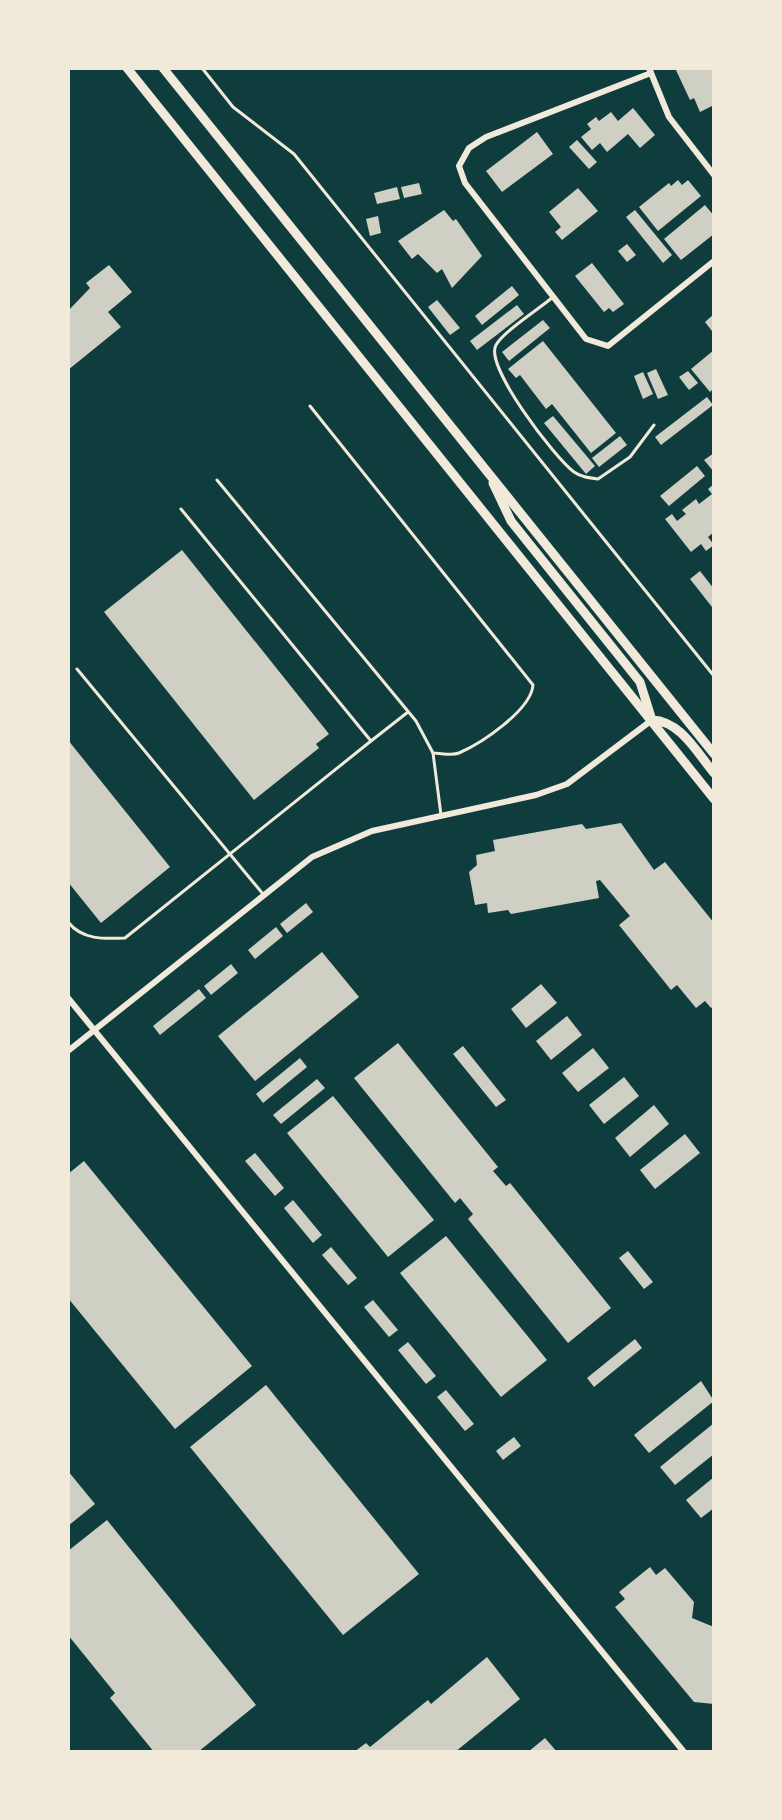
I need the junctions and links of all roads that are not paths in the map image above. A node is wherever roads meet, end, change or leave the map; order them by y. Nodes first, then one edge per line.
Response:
1 (127, 68) edge
2 (163, 68) edge
3 (650, 71) edge
4 (714, 175) edge
5 (714, 261) edge
6 (553, 297) junction
7 (310, 406) dead end
8 (654, 425) dead end
9 (485, 468) junction
10 (217, 480) dead end
11 (181, 509) dead end
12 (77, 669) dead end
13 (408, 712) junction
14 (652, 720) junction
15 (371, 741) junction
16 (433, 753) junction
17 (714, 754) edge
18 (714, 773) edge
19 (714, 799) edge
20 (441, 815) junction
21 (230, 854) junction
22 (263, 894) junction
23 (68, 922) edge
24 (68, 998) edge
25 (94, 1030) junction
26 (68, 1051) edge
27 (684, 1752) edge

1 - 14 main road
2 - 9 main road
3 - 4 street
3 - 6 street
5 - 6 street
6 - 8 lane
7 - 16 lane
9 - 14 main road
9 - 17 main road
10 - 13 lane
11 - 15 lane
12 - 21 lane
13 - 15 lane
13 - 16 lane
14 - 18 main road
14 - 19 main road
14 - 20 street
15 - 21 lane
16 - 20 lane
20 - 22 street
21 - 22 lane
21 - 23 lane
22 - 25 street
24 - 25 street
25 - 26 street
25 - 27 street

